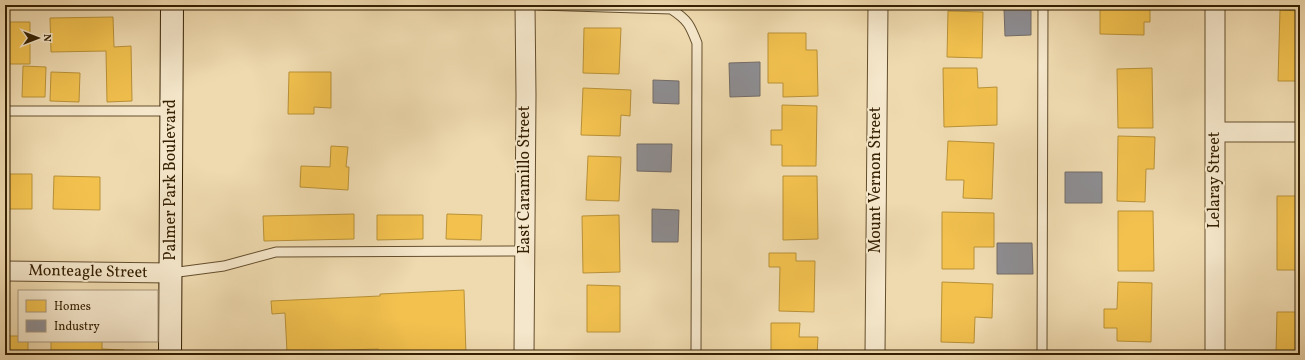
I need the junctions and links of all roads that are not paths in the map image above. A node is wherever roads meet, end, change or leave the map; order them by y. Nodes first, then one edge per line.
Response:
1 (172, 5) edge
2 (525, 5) edge
3 (538, 5) edge
4 (878, 5) edge
5 (1043, 5) edge
6 (1215, 5) edge
7 (5, 111) edge
8 (171, 111) junction
9 (1215, 132) junction
10 (1300, 132) edge
11 (524, 251) junction
12 (5, 271) edge
13 (171, 272) junction
14 (170, 355) edge
15 (524, 355) edge
16 (696, 355) edge
17 (875, 355) edge
18 (1042, 355) edge
19 (1215, 355) edge

1 - 8 main road, Palmer Park Boulevard
2 - 11 street, East Caramillo Street
3 - 16 lane
4 - 17 street, Mount Vernon Street
5 - 18 lane
6 - 9 street, Lelaray Street
7 - 8 lane
8 - 13 main road, Palmer Park Boulevard
9 - 10 street
9 - 19 street, Lelaray Street
11 - 13 lane
11 - 15 street, East Caramillo Street
12 - 13 street, Monteagle Street
13 - 14 main road, Palmer Park Boulevard

